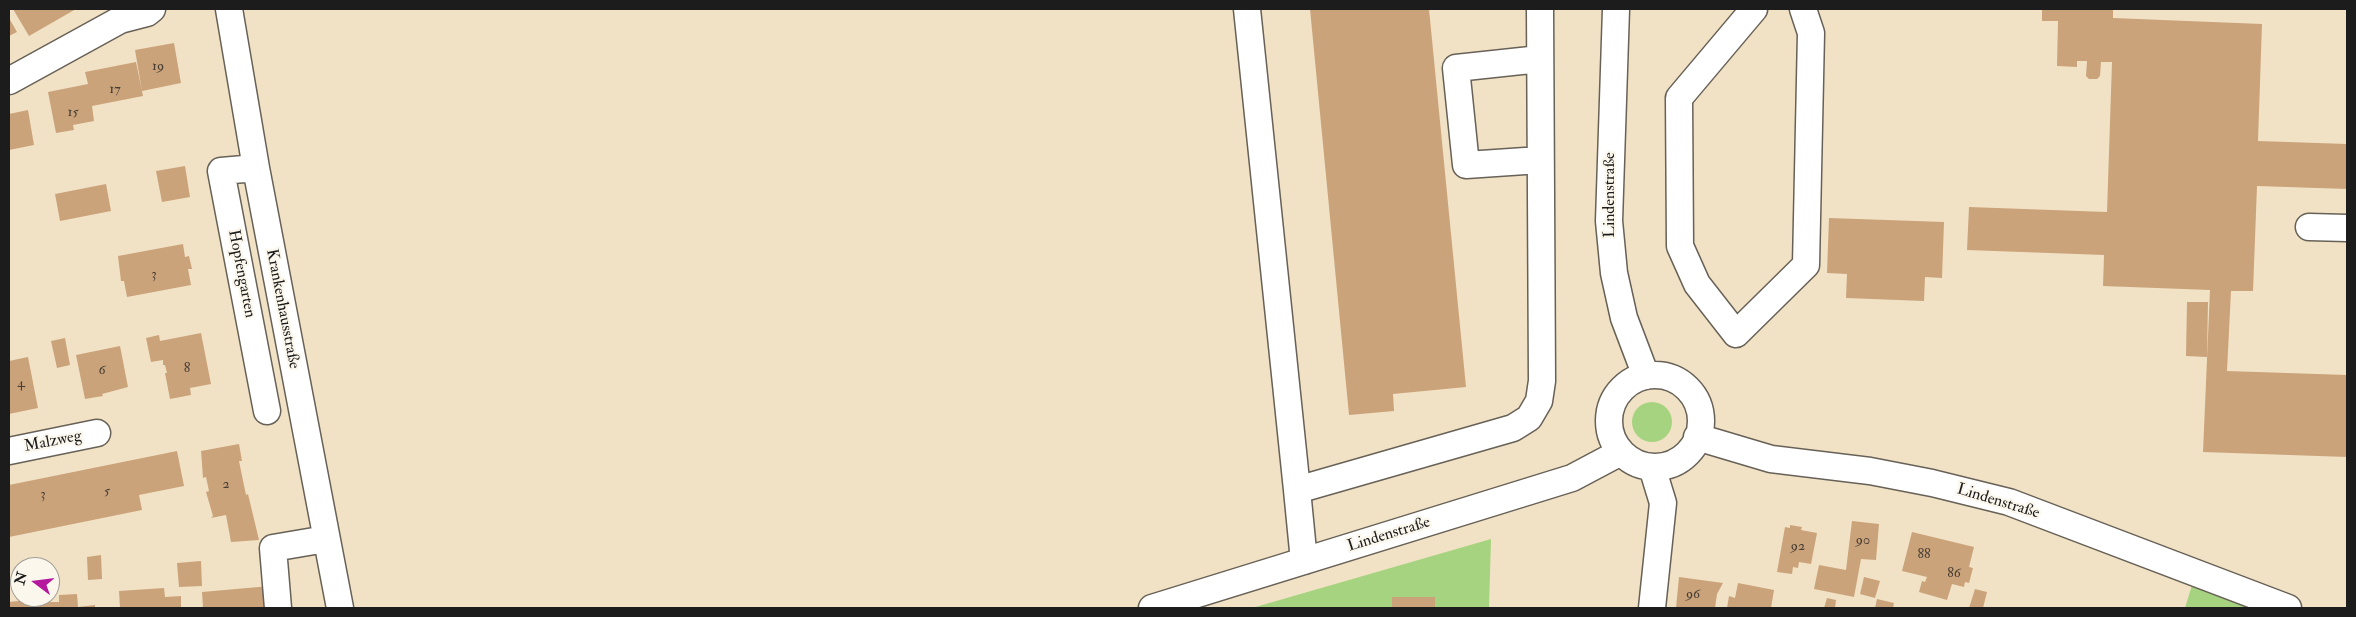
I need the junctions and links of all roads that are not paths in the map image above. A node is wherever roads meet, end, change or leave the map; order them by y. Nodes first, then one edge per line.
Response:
1 (152, 9) edge
2 (229, 9) edge
3 (1246, 9) edge
4 (1540, 9) edge
5 (1616, 9) edge
6 (1754, 9) edge
7 (1802, 9) edge
8 (1540, 60) junction
9 (9, 81) edge
10 (1540, 160) junction
11 (256, 168) junction
12 (2309, 227) dead end
13 (2347, 228) edge
14 (1646, 376) junction
15 (267, 410) dead end
16 (97, 433) dead end
17 (1697, 437) junction
18 (9, 451) edge
19 (1621, 452) junction
20 (1652, 467) junction
21 (1296, 490) junction
22 (326, 538) junction
23 (1304, 561) junction
24 (278, 608) edge
25 (340, 608) edge
26 (1152, 608) edge
27 (1652, 608) edge
28 (2288, 608) edge

1 - 9 street
2 - 11 street, Krankenhausstraße
3 - 21 street
4 - 8 street
5 - 14 street, Lindenstraße
6 - 7 street
8 - 10 street
8 - 10 street
10 - 21 street
11 - 15 street, Hopfengarten
11 - 22 street, Krankenhausstraße
12 - 13 street
14 - 17 street
14 - 19 street
16 - 18 street, Malzweg
17 - 20 street
17 - 28 street, Lindenstraße
19 - 20 street
19 - 23 street, Lindenstraße
20 - 27 street
21 - 23 street
22 - 24 street
22 - 25 street, Krankenhausstraße
23 - 26 street, Lindenstraße

